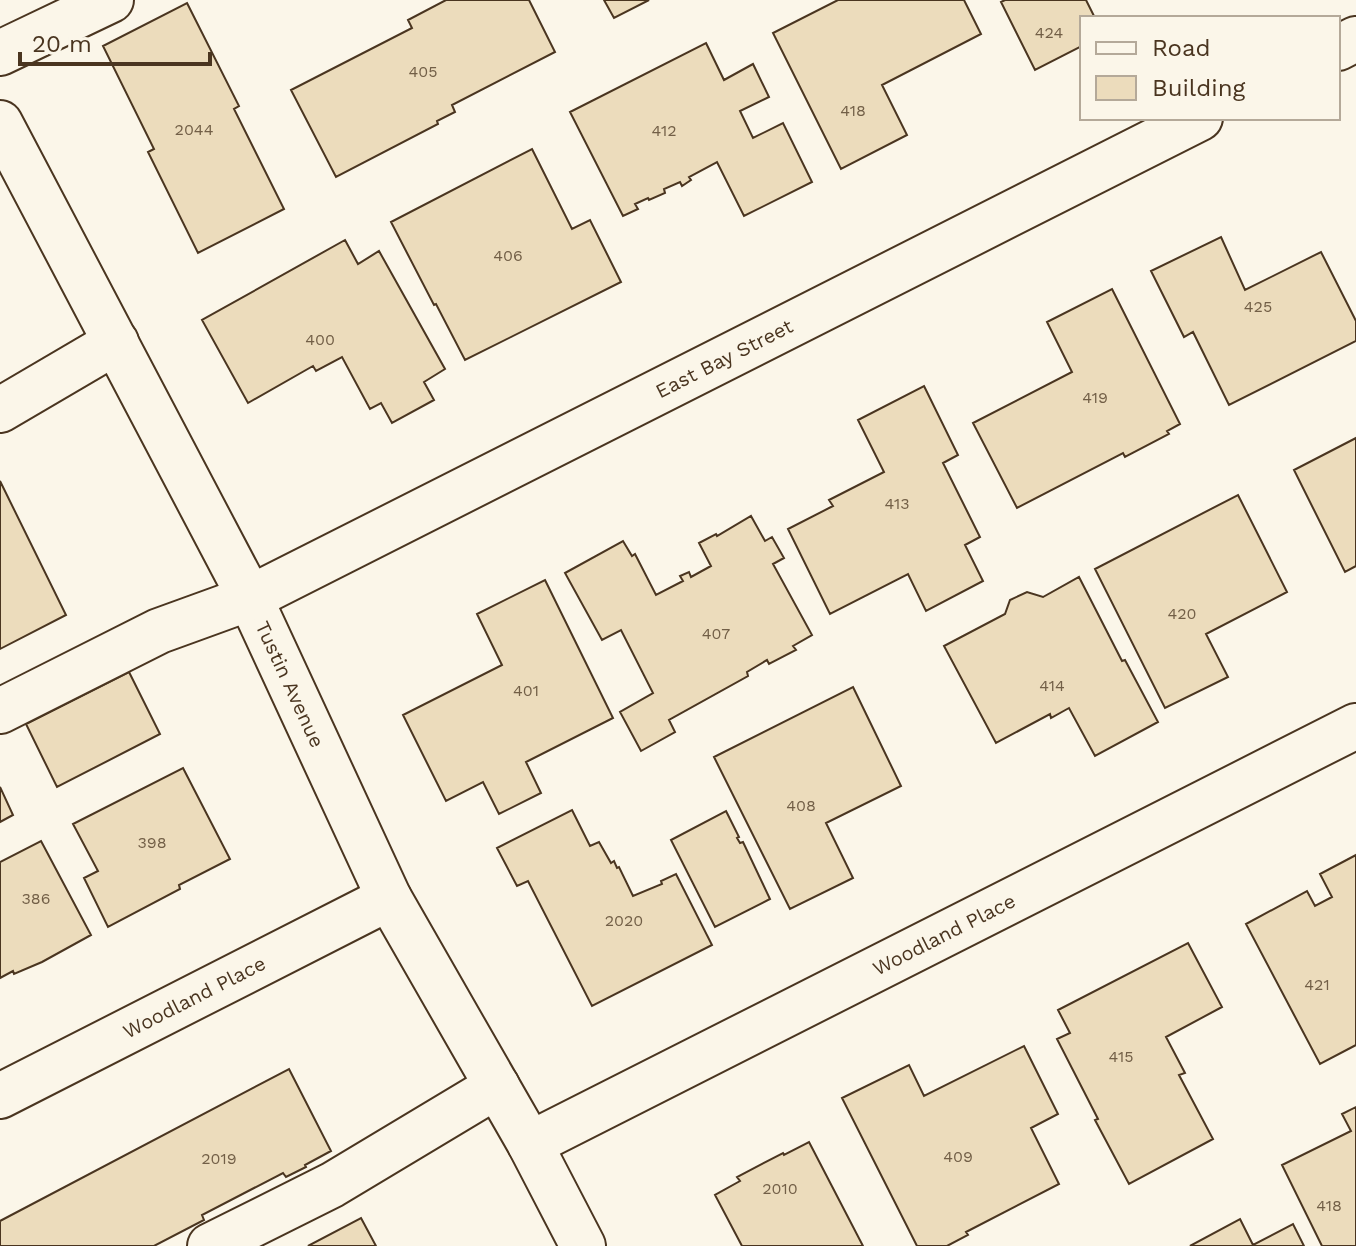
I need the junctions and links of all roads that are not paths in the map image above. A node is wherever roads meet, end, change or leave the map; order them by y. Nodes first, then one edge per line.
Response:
1 (111, 0) edge
2 (0, 53) edge
3 (1196, 120) edge
4 (0, 123) edge
5 (116, 342) junction
6 (0, 410) edge
7 (250, 598) junction
8 (0, 711) edge
9 (1356, 726) edge
10 (389, 898) junction
11 (497, 1086) junction
12 (0, 1096) edge
13 (530, 1144) junction
14 (210, 1246) edge
15 (583, 1246) edge

1 - 2 street
3 - 7 street, East Bay Street
4 - 5 street, Tustin Avenue
5 - 6 street
5 - 7 street, Tustin Avenue
7 - 8 street, East Bay Street
7 - 10 street, Tustin Avenue
9 - 13 street, Woodland Place
10 - 11 street, Tustin Avenue
10 - 12 street, Woodland Place
11 - 13 street, Tustin Avenue
11 - 14 street
13 - 15 street, Tustin Avenue

